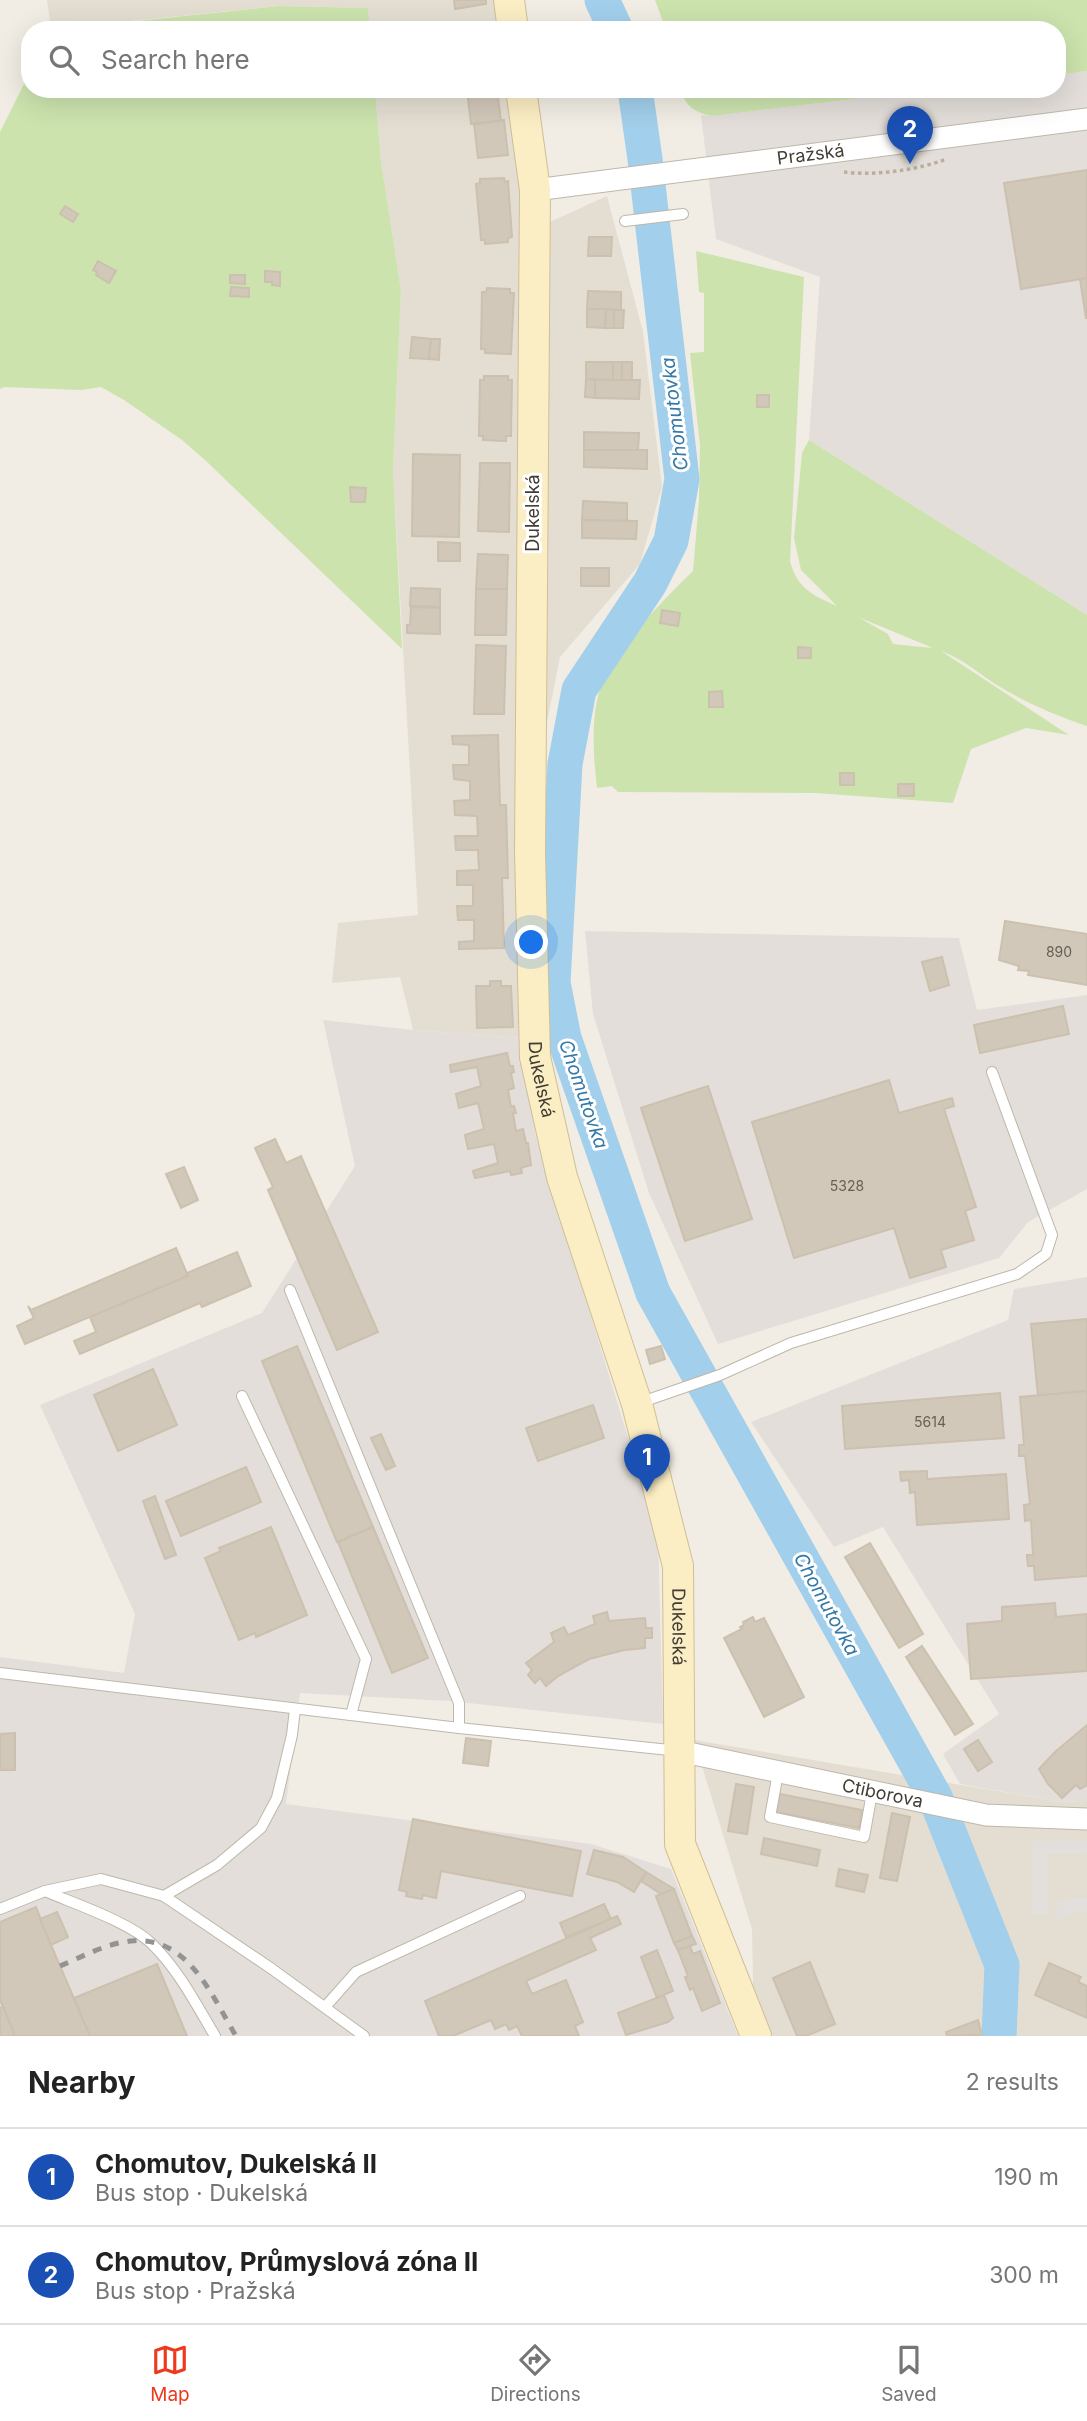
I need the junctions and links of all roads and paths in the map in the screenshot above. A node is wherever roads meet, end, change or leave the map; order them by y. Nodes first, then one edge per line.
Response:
1 (509, 0) edge
2 (512, 21) edge
3 (522, 98) edge
4 (1087, 119) edge
5 (535, 190) junction
6 (682, 214) dead end
7 (625, 221) dead end
8 (992, 1072) dead end
9 (290, 1290) dead end
10 (242, 1396) dead end
11 (637, 1404) junction
12 (0, 1673) edge
13 (295, 1709) junction
14 (351, 1715) junction
15 (459, 1728) junction
16 (679, 1751) junction
17 (778, 1773) junction
18 (872, 1793) junction
19 (1087, 1819) edge
20 (45, 1891) junction
21 (164, 1896) junction
22 (520, 1896) dead end
23 (0, 1909) edge
24 (325, 2007) junction
25 (215, 2036) edge
26 (363, 2036) edge
27 (756, 2036) edge

1 - 2 street
3 - 5 street, Dukelská
4 - 5 street, Pražská
5 - 11 street, Dukelská
6 - 7 lane
8 - 11 lane
9 - 15 lane
10 - 14 lane
11 - 16 street, Dukelská
12 - 13 lane
13 - 14 lane
13 - 21 lane
14 - 15 lane
15 - 16 lane
16 - 17 street, Ctiborova
16 - 27 street, Dukelská
17 - 18 street, Ctiborova
17 - 18 lane
18 - 19 street, Ctiborova
20 - 21 lane
20 - 23 lane
20 - 25 lane
21 - 24 lane
22 - 24 lane
24 - 26 lane

